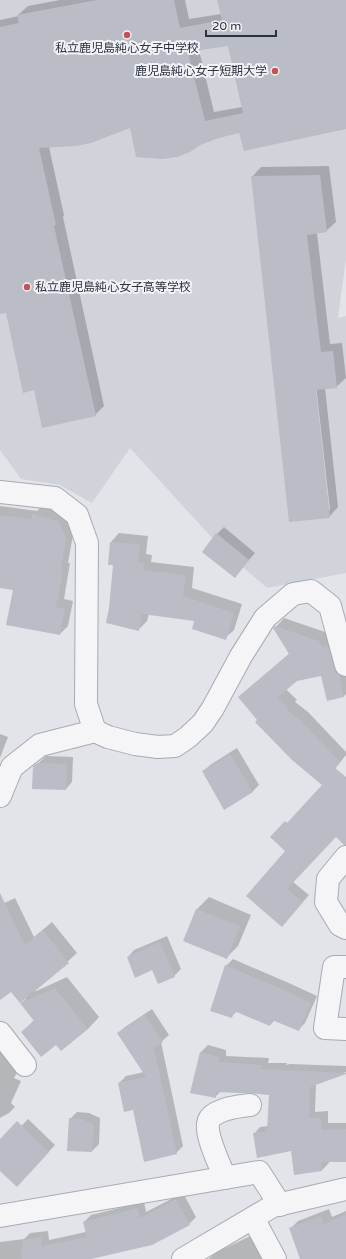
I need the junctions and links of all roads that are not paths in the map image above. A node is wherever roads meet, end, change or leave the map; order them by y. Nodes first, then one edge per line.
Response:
1 (0, 492) edge
2 (346, 665) edge
3 (95, 732) junction
4 (0, 796) edge
5 (346, 857) edge
6 (346, 928) edge
7 (346, 967) edge
8 (346, 1029) edge
9 (0, 1033) edge
10 (25, 1065) dead end
11 (250, 1105) dead end
12 (225, 1178) junction
13 (346, 1189) edge
14 (280, 1205) junction
15 (0, 1216) edge
16 (253, 1218) junction
17 (183, 1259) edge
18 (275, 1259) edge

1 - 3 street
2 - 3 street
3 - 4 street
5 - 6 street
7 - 8 street
9 - 10 street
11 - 12 street
12 - 14 street
12 - 15 street
13 - 14 street
14 - 16 street
16 - 17 street
16 - 18 street

